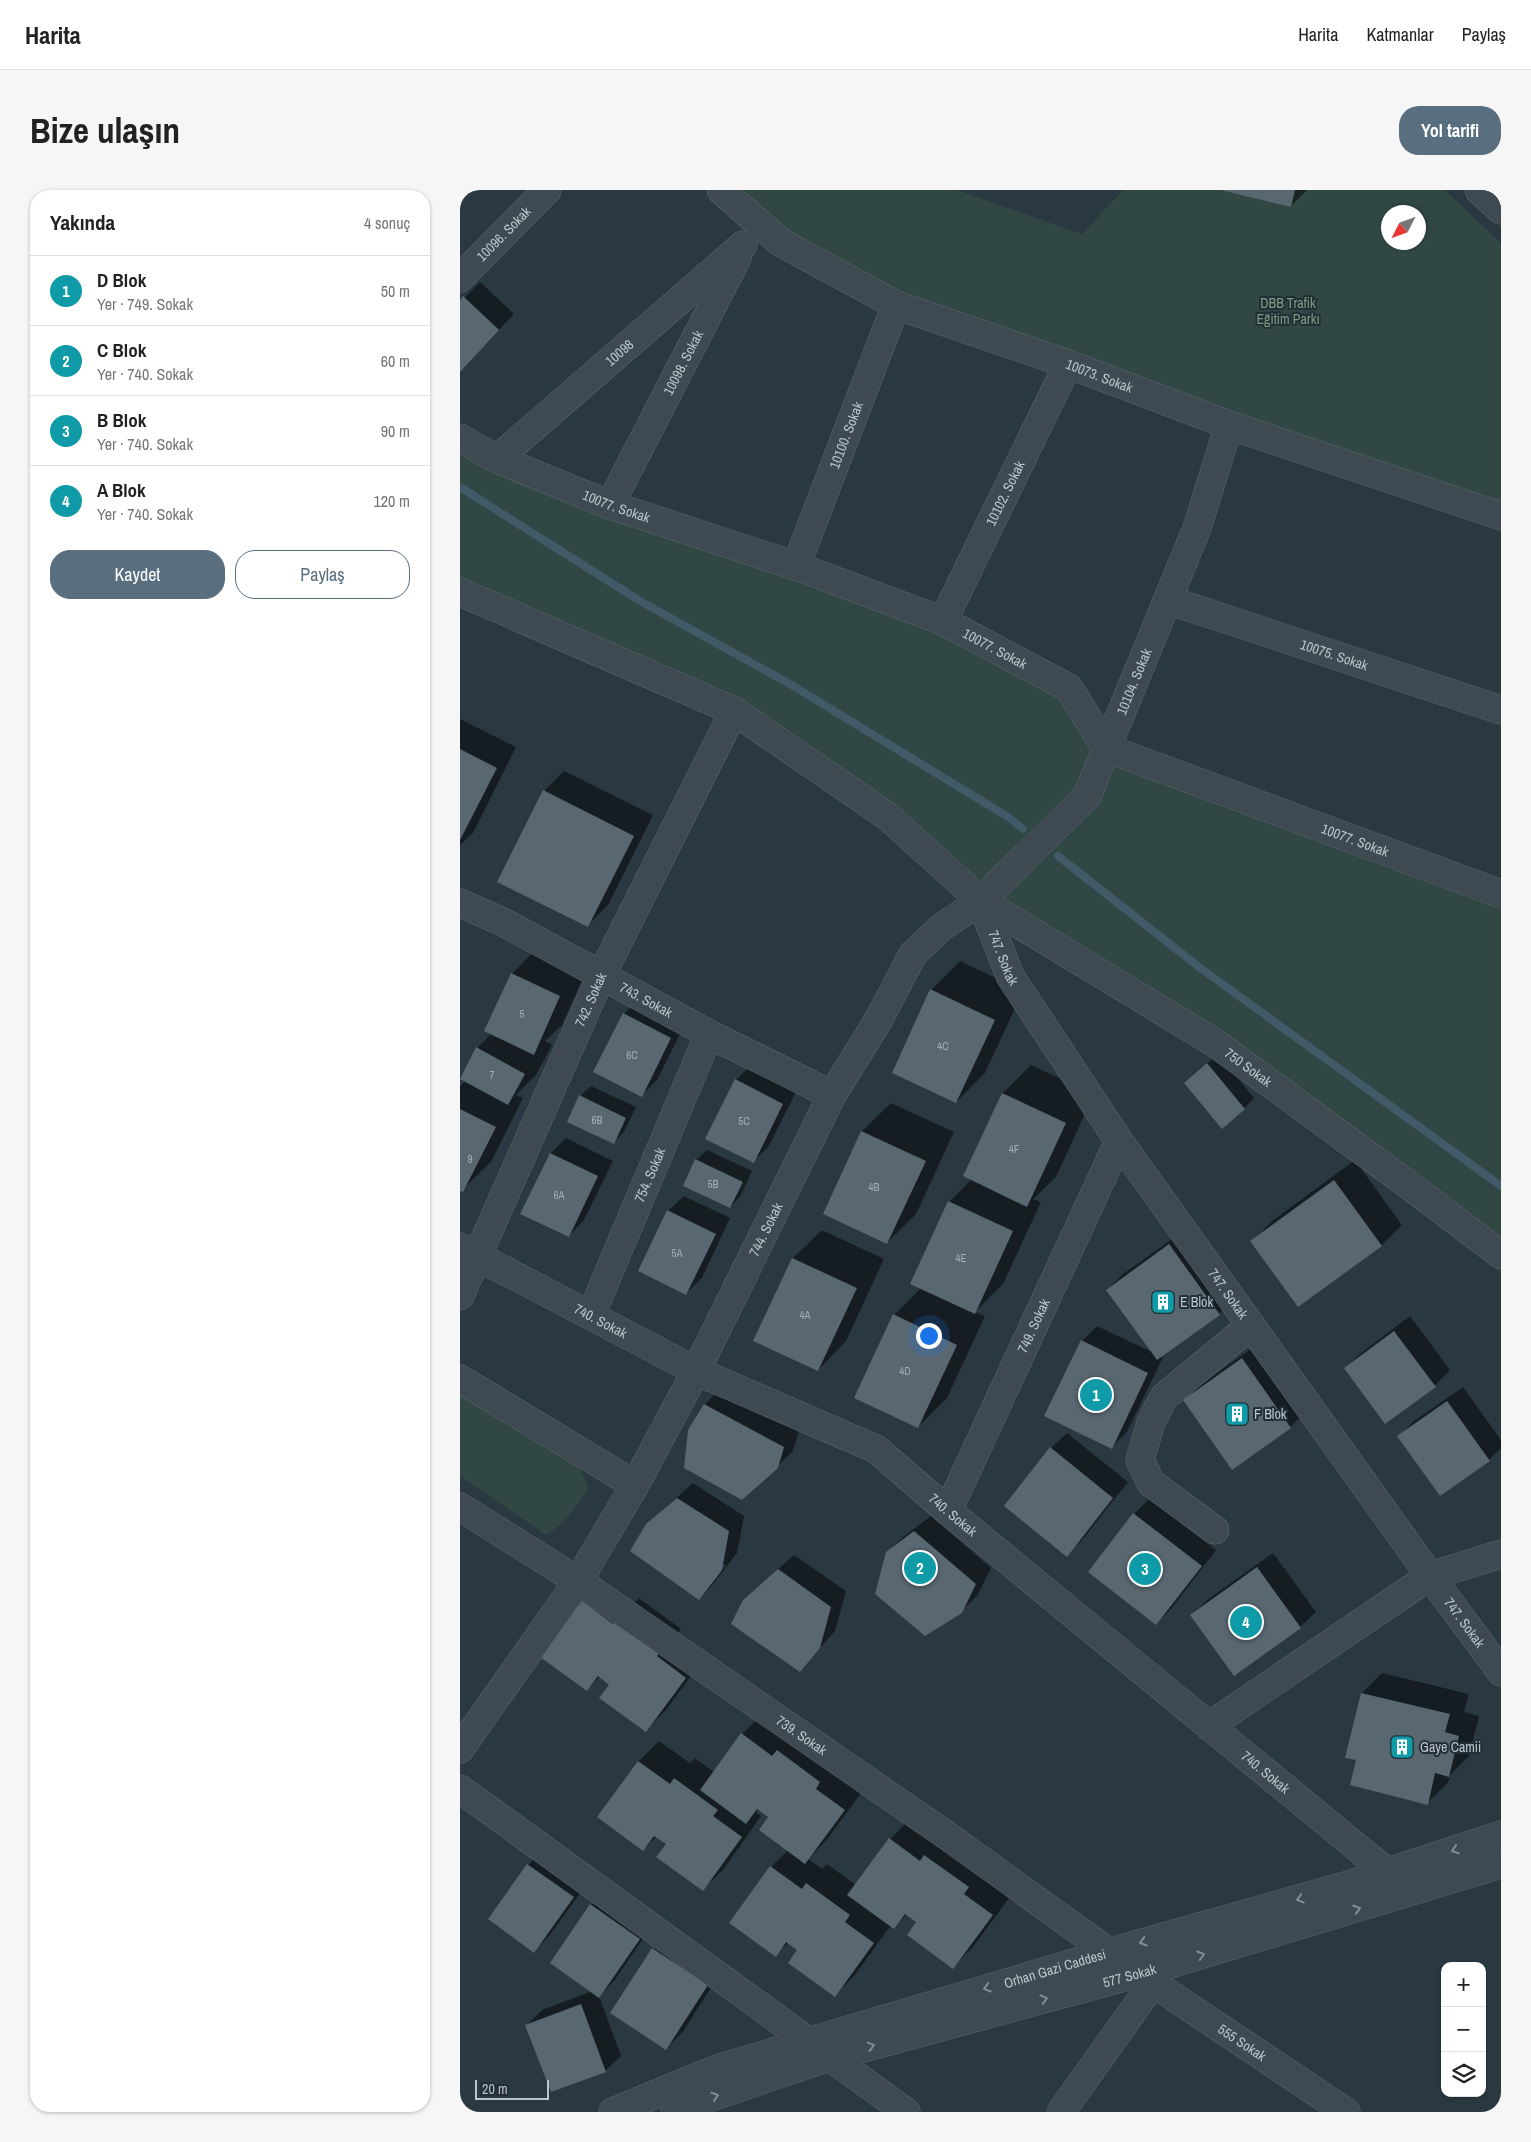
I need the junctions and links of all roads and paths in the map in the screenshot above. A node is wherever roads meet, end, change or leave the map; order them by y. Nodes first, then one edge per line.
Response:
1 (547, 190) edge
2 (722, 190) edge
3 (1479, 190) edge
4 (1501, 210) edge
5 (758, 222) junction
6 (743, 245) junction
7 (460, 278) edge
8 (896, 305) junction
9 (1068, 364) junction
10 (1229, 425) junction
11 (460, 438) edge
12 (496, 459) junction
13 (610, 505) junction
14 (1501, 516) edge
15 (796, 566) junction
16 (460, 592) edge
17 (1168, 600) junction
18 (943, 621) junction
19 (1501, 710) edge
20 (734, 711) junction
21 (1106, 748) junction
22 (1501, 894) edge
23 (981, 901) junction
24 (460, 903) edge
25 (601, 976) junction
26 (709, 1034) junction
27 (832, 1095) junction
28 (1120, 1141) junction
29 (468, 1252) edge
30 (1501, 1255) edge
31 (460, 1296) edge
32 (591, 1315) junction
33 (1251, 1325) junction
34 (696, 1371) junction
35 (460, 1379) edge
36 (635, 1485) junction
37 (460, 1507) edge
38 (948, 1511) junction
39 (1215, 1530) dead end
40 (1501, 1554) edge
41 (1430, 1576) junction
42 (578, 1581) junction
43 (1501, 1672) edge
44 (1209, 1726) junction
45 (460, 1750) edge
46 (460, 1789) edge
47 (1501, 1835) edge
48 (1501, 1864) edge
49 (1387, 1872) junction
50 (1109, 1952) junction
51 (1145, 1978) junction
52 (819, 2049) junction
53 (638, 2105) edge
54 (614, 2112) edge
55 (674, 2112) edge
56 (906, 2112) edge
57 (1061, 2112) edge
58 (1346, 2112) edge

1 - 7 street, 10096. Sokak
2 - 5 street, 10073. Sokak
3 - 4 street
5 - 6 street, 10098. Sokak
5 - 8 street, 10073. Sokak
6 - 12 street, 10098
6 - 13 street, 10098. Sokak
8 - 9 street, 10073. Sokak
8 - 15 street, 10100. Sokak
9 - 10 street, 10073. Sokak
9 - 18 street, 10102. Sokak
10 - 14 street, 10073. Sokak
10 - 17 street, 10104. Sokak
11 - 12 street, 10077. Sokak
12 - 13 street, 10077. Sokak
13 - 15 street, 10077. Sokak
15 - 18 street, 10077. Sokak
16 - 20 street, 750 Sokak
17 - 19 street, 10075. Sokak
17 - 21 street, 10104. Sokak
18 - 21 street, 10077. Sokak
20 - 23 street, 750 Sokak
20 - 25 street, 742. Sokak
21 - 22 street, 10077. Sokak
21 - 23 street, 10104. Sokak
23 - 27 street, 744. Sokak
23 - 28 street, 747. Sokak
23 - 30 street, 750 Sokak
24 - 25 street, 743. Sokak
25 - 26 street, 743. Sokak
25 - 29 street, 742. Sokak
26 - 27 street, 743. Sokak
26 - 32 street, 754. Sokak
27 - 34 street, 744. Sokak
28 - 33 street, 747. Sokak
28 - 38 street, 749. Sokak
29 - 31 street, 742. Sokak
29 - 32 street, 740. Sokak
32 - 34 street, 740. Sokak
33 - 39 street
33 - 41 street, 747. Sokak
34 - 36 street, 744. Sokak
34 - 38 street, 740. Sokak
35 - 36 street
36 - 42 street, 744. Sokak
37 - 42 street, 739. Sokak
38 - 44 street, 740. Sokak
40 - 41 street
41 - 43 street, 747. Sokak
41 - 44 street
42 - 45 street, 744. Sokak
42 - 50 street, 739. Sokak
44 - 49 street, 740. Sokak
46 - 52 street
47 -> 49 street, Orhan Gazi Caddesi
51 -> 48 street, 577 Sokak
49 -> 50 street, Orhan Gazi Caddesi
50 - 51 street, 739. Sokak
50 -> 52 street, Orhan Gazi Caddesi
52 -> 51 street, 577 Sokak
51 - 57 street
51 - 58 street, 555 Sokak
52 - 53 street, Orhan Gazi Caddesi
55 -> 52 street, 577 Sokak
52 - 56 street
53 - 54 street, Orhan Gazi Caddesi

